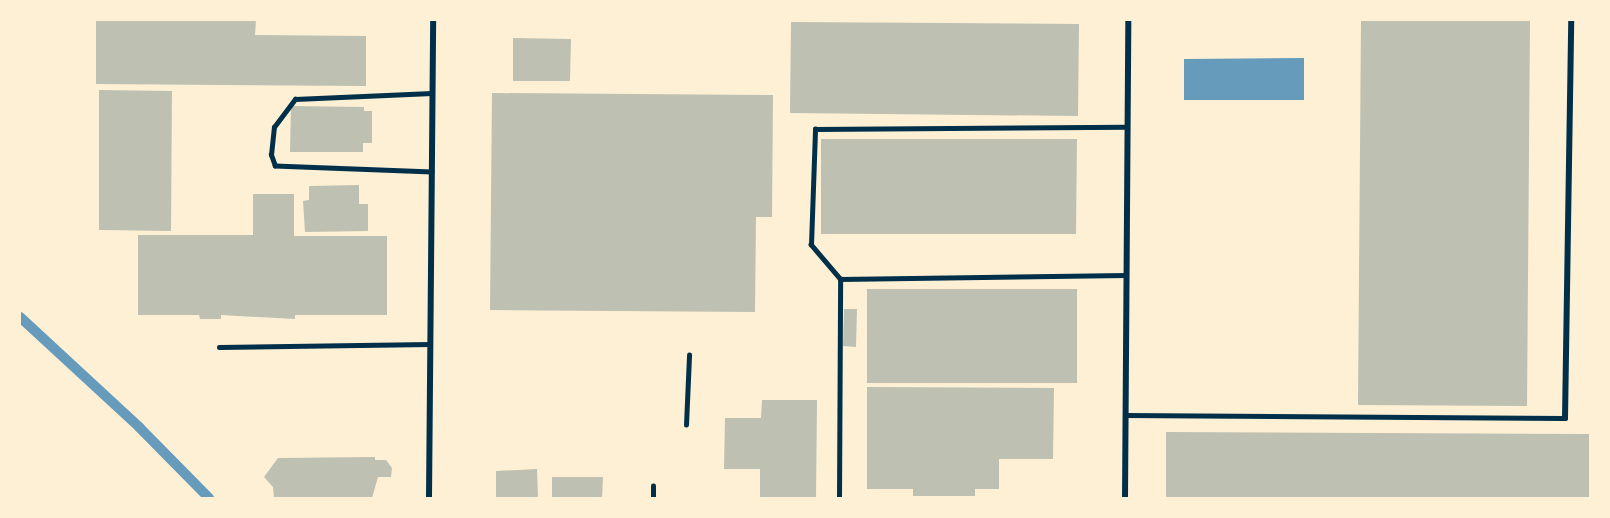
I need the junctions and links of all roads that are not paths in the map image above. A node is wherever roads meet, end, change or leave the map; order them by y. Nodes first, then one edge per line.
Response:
1 (433, 20) edge
2 (1128, 20) edge
3 (1571, 20) edge
4 (432, 93) junction
5 (1127, 127) junction
6 (432, 172) junction
7 (1126, 274) junction
8 (840, 279) junction
9 (430, 344) junction
10 (219, 347) dead end
11 (689, 355) dead end
12 (1125, 415) junction
13 (1565, 418) joint
14 (686, 425) dead end
15 (653, 486) dead end
16 (429, 498) edge
17 (653, 498) edge
18 (839, 498) edge
19 (1125, 498) edge

1 - 4 street
2 - 5 street
3 - 13 street
4 - 6 street
4 - 6 lane
5 - 7 street
5 - 8 lane
6 - 9 street
7 - 8 lane
7 - 12 street
8 - 18 lane
9 - 10 lane
9 - 16 street
11 - 14 lane
12 - 13 lane
12 - 19 street
15 - 17 lane

